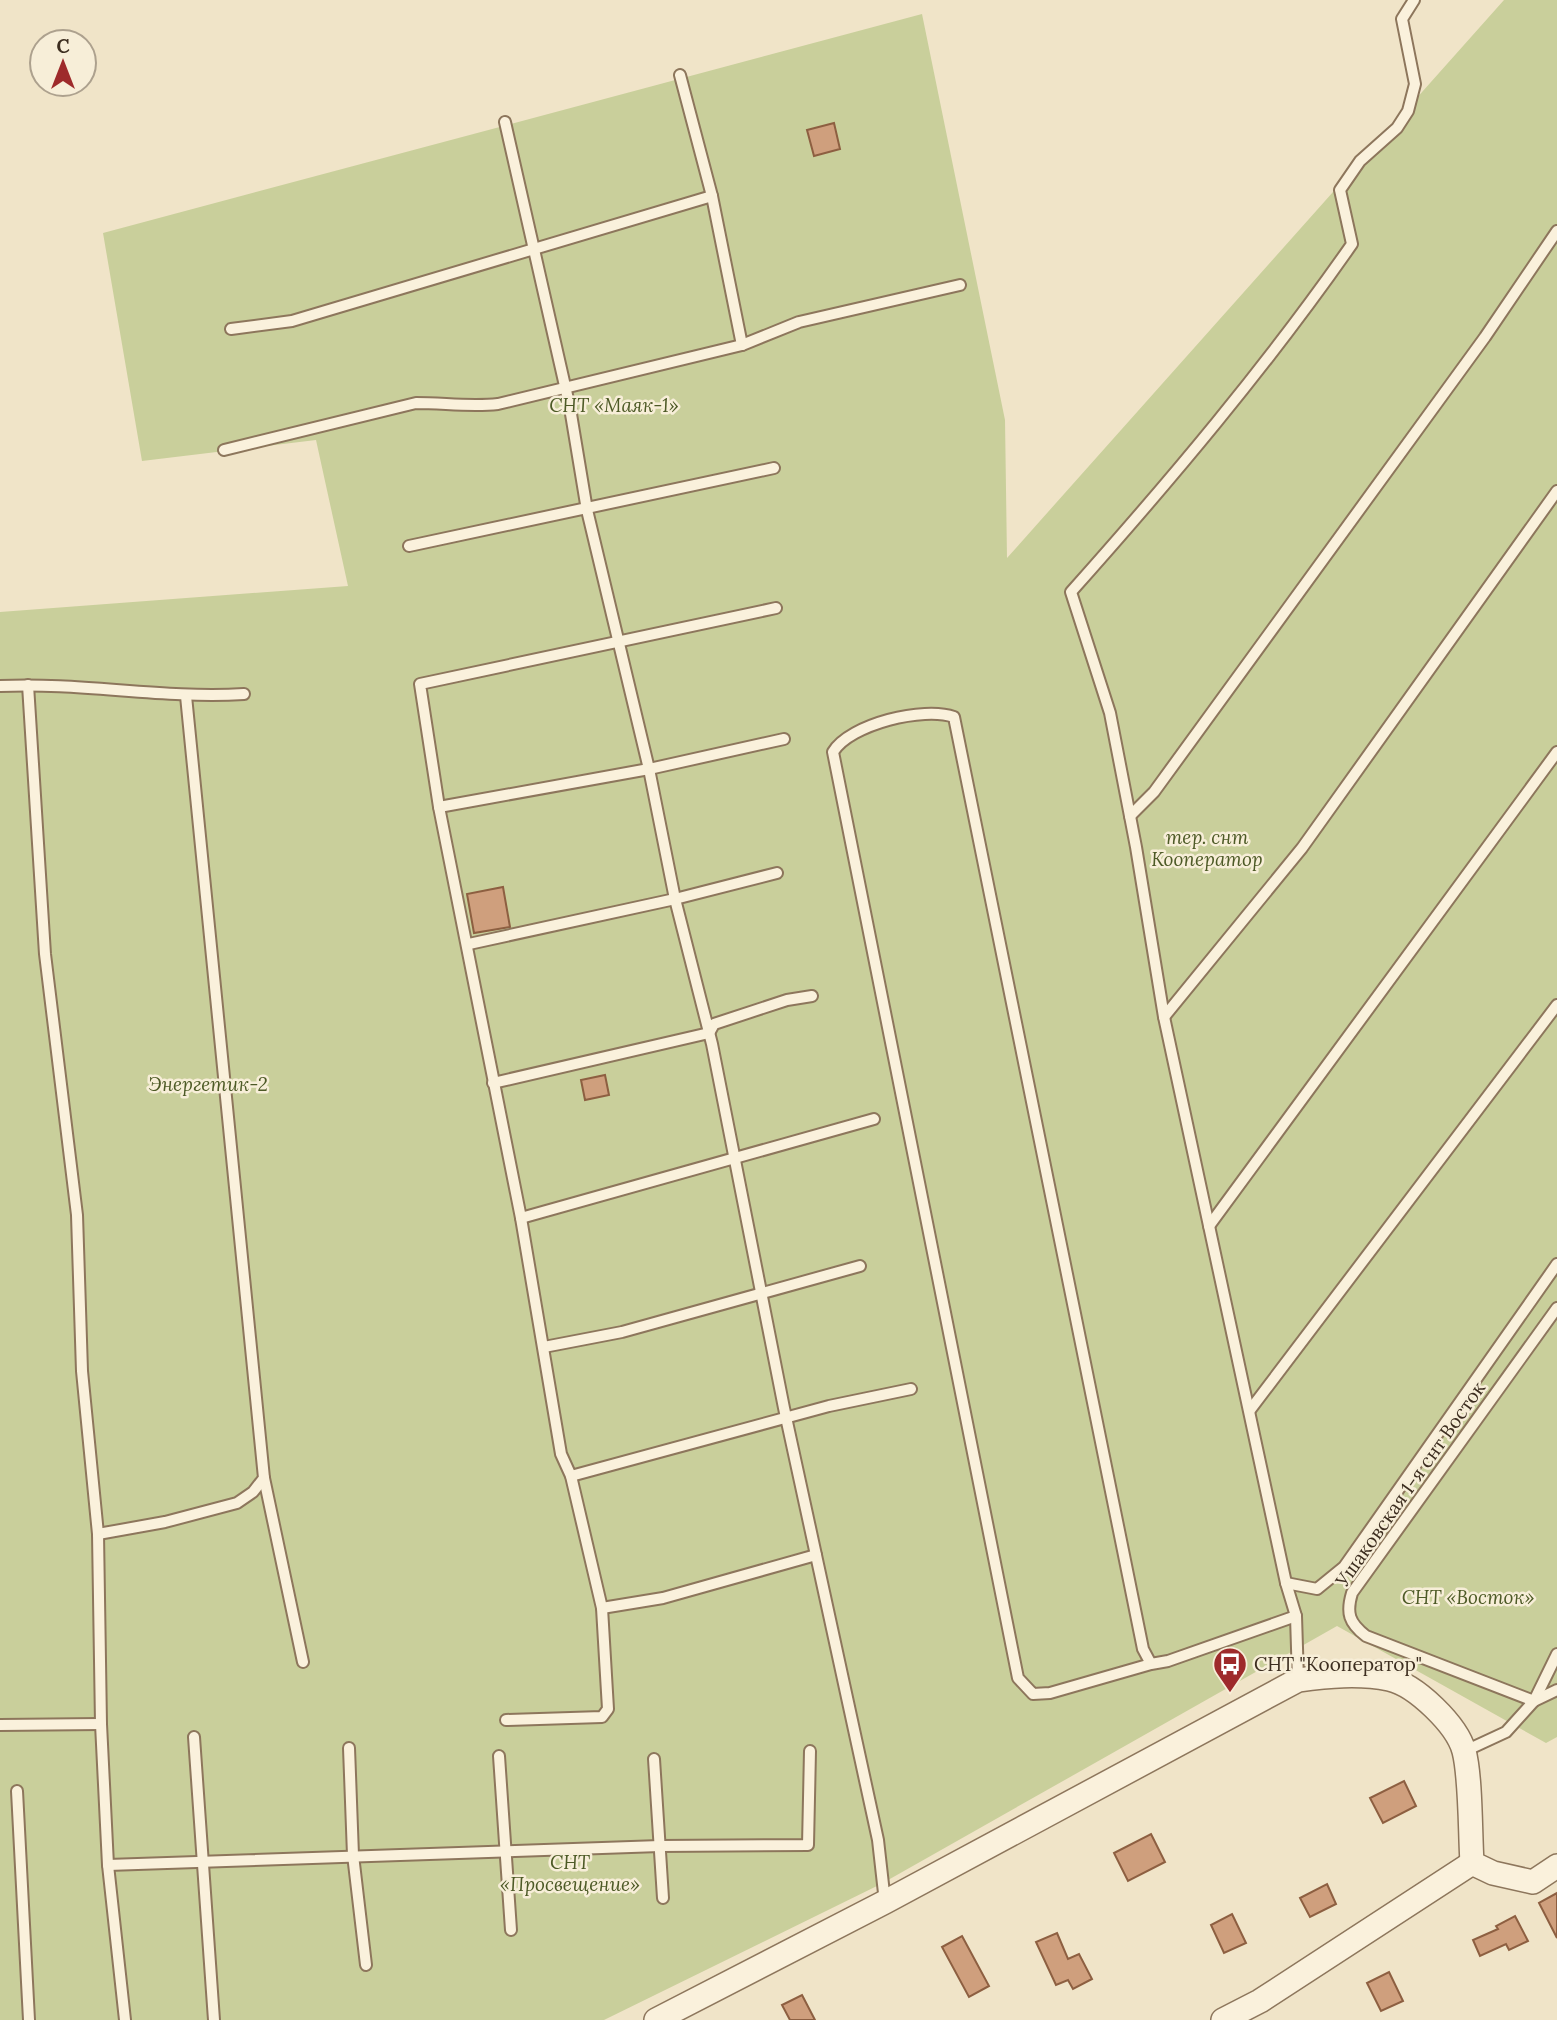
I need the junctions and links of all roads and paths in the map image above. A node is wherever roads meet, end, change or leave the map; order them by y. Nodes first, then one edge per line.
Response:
1 (1414, 0) edge
2 (680, 75) dead end
3 (505, 122) dead end
4 (712, 196) junction
5 (1557, 231) edge
6 (533, 248) junction
7 (960, 285) dead end
8 (231, 330) dead end
9 (742, 345) junction
10 (565, 386) junction
11 (224, 450) dead end
12 (774, 468) dead end
13 (1557, 491) edge
14 (587, 510) junction
15 (409, 546) dead end
16 (776, 608) dead end
17 (617, 643) junction
18 (28, 685) junction
19 (0, 686) edge
20 (244, 694) dead end
21 (186, 695) junction
22 (784, 739) dead end
23 (1557, 752) edge
24 (649, 769) junction
25 (439, 807) junction
26 (1130, 816) junction
27 (777, 873) dead end
28 (675, 899) junction
29 (469, 944) junction
30 (812, 996) dead end
31 (1557, 1005) edge
32 (1164, 1017) junction
33 (709, 1034) junction
34 (493, 1083) junction
35 (874, 1119) dead end
36 (733, 1160) junction
37 (521, 1218) junction
38 (1209, 1226) junction
39 (1557, 1264) edge
40 (860, 1266) dead end
41 (762, 1293) junction
42 (1557, 1308) edge
43 (544, 1347) junction
44 (911, 1390) dead end
45 (1250, 1410) junction
46 (786, 1420) junction
47 (571, 1476) junction
48 (264, 1478) junction
49 (98, 1534) junction
50 (816, 1555) junction
51 (1286, 1583) junction
52 (602, 1608) junction
53 (1296, 1616) junction
54 (1557, 1654) edge
55 (303, 1662) dead end
56 (1151, 1664) junction
57 (1298, 1680) junction
58 (1557, 1690) edge
59 (1534, 1701) junction
60 (506, 1720) dead end
61 (101, 1724) junction
62 (0, 1726) edge
63 (194, 1737) dead end
64 (349, 1748) dead end
65 (810, 1751) dead end
66 (1465, 1751) junction
67 (499, 1756) dead end
68 (654, 1759) dead end
69 (17, 1791) dead end
70 (660, 1846) junction
71 (505, 1850) junction
72 (353, 1855) junction
73 (203, 1862) junction
74 (1472, 1863) junction
75 (108, 1865) junction
76 (1557, 1866) edge
77 (663, 1899) dead end
78 (885, 1902) junction
79 (510, 1930) dead end
80 (366, 1965) dead end
81 (29, 2020) edge
82 (125, 2020) edge
83 (214, 2020) edge
84 (656, 2020) edge
85 (1223, 2020) edge

1 - 26 lane
2 - 4 lane
3 - 6 lane
4 - 6 lane
4 - 9 lane
5 - 26 lane
6 - 8 lane
6 - 10 lane
7 - 9 lane
9 - 10 lane
10 - 11 lane
10 - 14 lane
12 - 14 lane
13 - 32 lane
14 - 15 lane
14 - 17 lane
16 - 17 lane
17 - 24 lane
17 - 25 lane
18 - 19 lane
18 - 21 lane
18 - 49 lane
20 - 21 lane
21 - 48 lane
22 - 24 lane
23 - 38 lane
24 - 25 lane
24 - 28 lane
25 - 29 lane
26 - 32 lane
27 - 28 lane
28 - 29 lane
28 - 33 lane
29 - 34 lane
30 - 33 lane
31 - 45 lane
32 - 38 lane
33 - 34 lane
33 - 36 lane
34 - 37 lane
35 - 36 lane
36 - 37 lane
36 - 41 lane
37 - 43 lane
38 - 45 lane
39 - 51 lane
40 - 41 lane
41 - 43 lane
41 - 46 lane
42 - 59 lane, Ушаковская 1-я снт Восток
43 - 47 lane
44 - 46 lane
45 - 51 lane
46 - 47 lane
46 - 50 lane
47 - 52 lane
48 - 49 lane
48 - 55 lane
49 - 61 lane
50 - 52 lane
50 - 78 lane
51 - 53 lane
52 - 60 lane
53 - 56 lane
53 - 57 lane
54 - 59 lane
56 - 56 lane
57 - 66 street
57 - 78 street
58 - 59 lane
59 - 66 lane
61 - 62 lane
61 - 75 lane
63 - 73 lane
64 - 72 lane
65 - 70 lane
66 - 74 street
67 - 71 lane
68 - 70 lane
69 - 81 lane
70 - 71 lane
70 - 77 lane
71 - 72 lane
71 - 79 lane
72 - 73 lane
72 - 80 lane
73 - 75 lane
73 - 83 lane
74 - 76 street
74 - 85 street
75 - 82 lane
78 - 84 street

